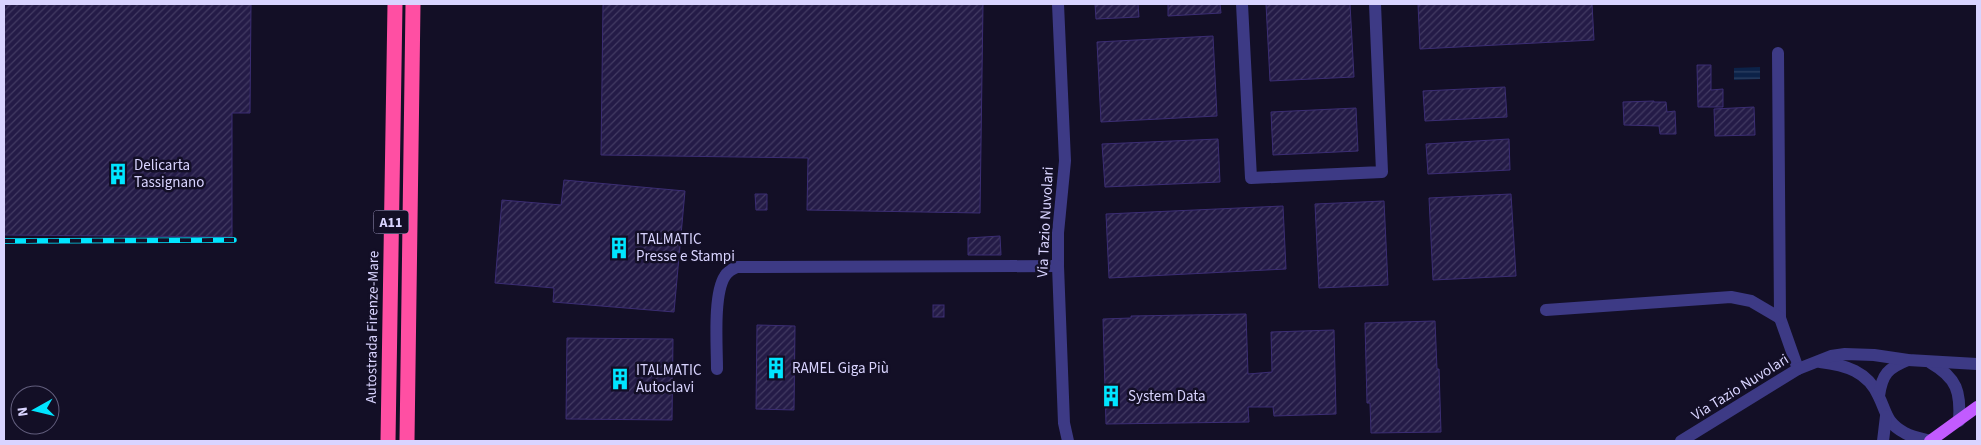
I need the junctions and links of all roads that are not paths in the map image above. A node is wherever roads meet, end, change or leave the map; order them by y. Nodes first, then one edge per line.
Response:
1 (395, 4) edge
2 (413, 4) edge
3 (1058, 4) edge
4 (1242, 4) edge
5 (1375, 4) edge
6 (1778, 53) dead end
7 (1058, 266) junction
8 (1546, 310) dead end
9 (1780, 318) junction
10 (1908, 360) junction
11 (1927, 361) junction
12 (1817, 362) junction
13 (1977, 364) edge
14 (717, 369) dead end
15 (1798, 369) junction
16 (1879, 396) junction
17 (1977, 408) edge
18 (1886, 416) junction
19 (1959, 421) junction
20 (388, 441) edge
21 (407, 441) edge
22 (1068, 441) edge
23 (1681, 441) edge
24 (1884, 441) edge
25 (1930, 441) edge

1 - 20 highway, Autostrada Firenze-Mare / A11
2 - 21 highway, A11
3 - 7 street, Via Tazio Nuvolari
4 - 5 street
6 - 9 street
7 - 14 street
7 - 22 street, Via Tazio Nuvolari
8 - 9 street
9 - 15 street
10 - 11 street
10 - 12 street, Via Tazio Nuvolari
10 - 16 street
11 - 13 street
11 - 19 street
12 - 15 street, Via Tazio Nuvolari
12 - 16 street
15 - 23 street, Via Tazio Nuvolari
16 - 18 street
17 - 19 main road
18 - 24 street
18 - 25 street
19 - 25 main road

